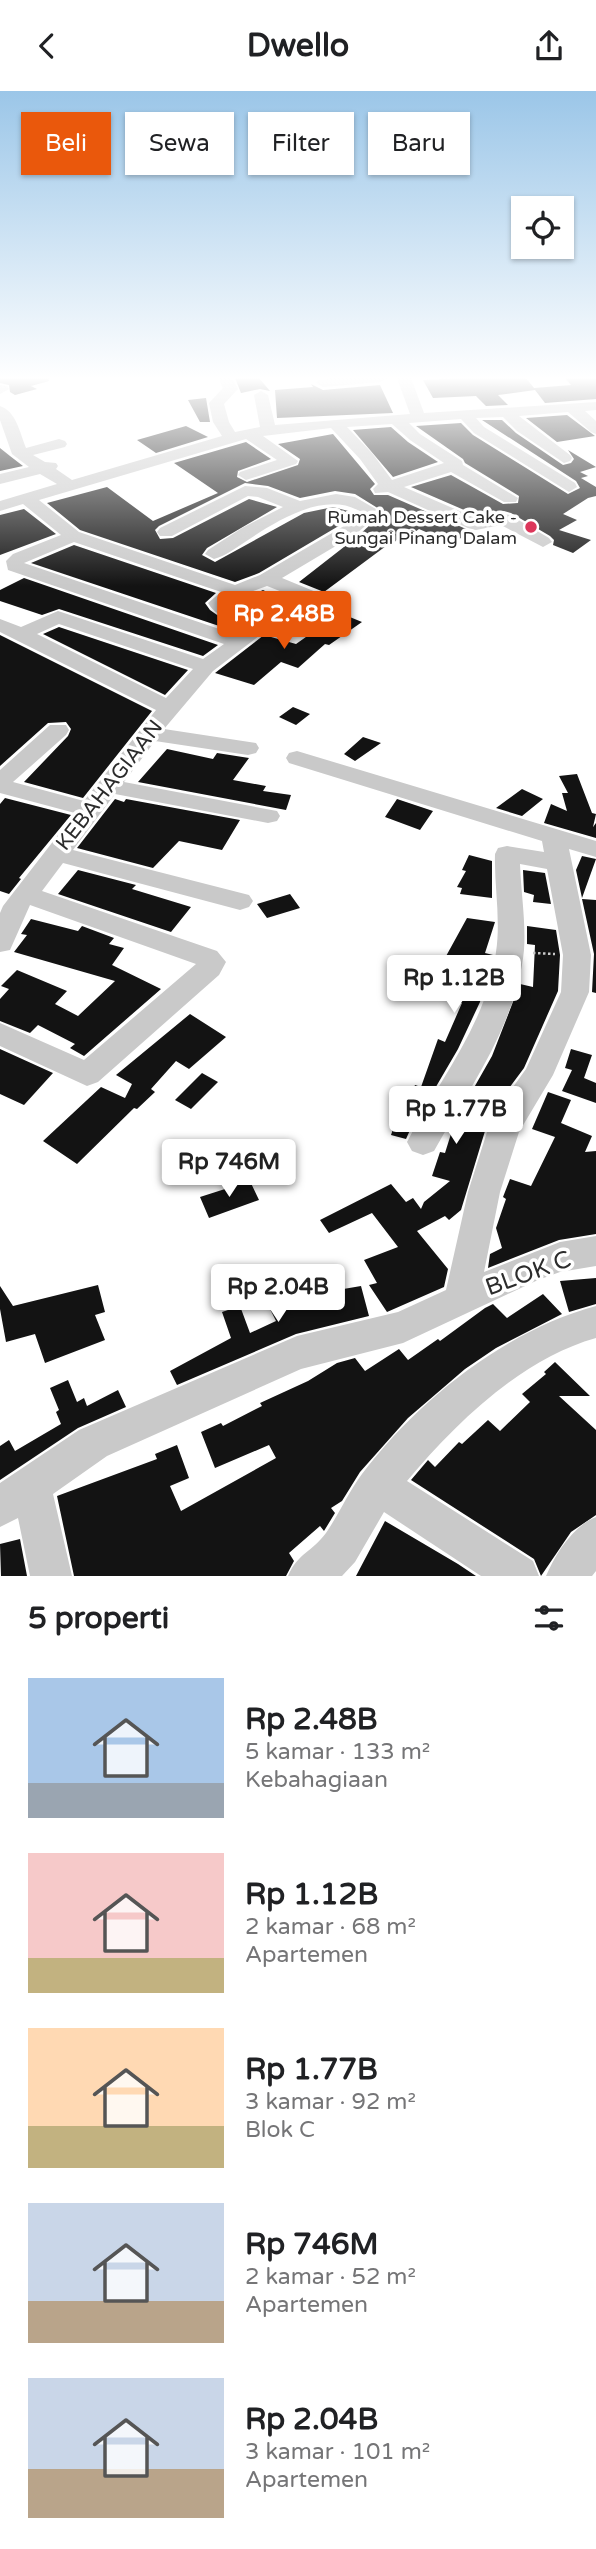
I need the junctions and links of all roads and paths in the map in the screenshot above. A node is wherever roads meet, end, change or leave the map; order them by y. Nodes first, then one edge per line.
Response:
1 (20, 447) edge
2 (44, 447) edge
3 (197, 447) edge
4 (269, 447) edge
5 (358, 447) edge
6 (431, 447) edge
7 (506, 447) edge
8 (549, 447) edge
9 (22, 452) junction
10 (564, 458) dead end
11 (453, 466) junction
12 (46, 467) junction
13 (246, 475) dead end
14 (0, 479) edge
15 (74, 485) junction
16 (388, 486) junction
17 (569, 487) dead end
18 (510, 498) dead end
19 (27, 499) junction
20 (351, 503) junction
21 (0, 506) edge
22 (297, 506) junction
23 (195, 516) junction
24 (166, 532) dead end
25 (244, 534) junction
26 (73, 537) junction
27 (543, 542) dead end
28 (188, 574) junction
29 (267, 579) junction
30 (235, 590) junction
31 (0, 625) edge
32 (290, 625) dead end
33 (246, 631) junction
34 (21, 633) junction
35 (206, 667) junction
36 (169, 708) junction
37 (58, 730) dead end
38 (149, 733) junction
39 (248, 748) dead end
40 (297, 758) dead end
41 (0, 784) edge
42 (108, 786) junction
43 (90, 810) junction
44 (268, 816) dead end
45 (596, 849) edge
46 (555, 850) junction
47 (55, 853) junction
48 (14, 899) edge
49 (240, 901) dead end
50 (0, 943) edge
51 (510, 951) junction
52 (578, 955) edge
53 (0, 1034) edge
54 (423, 1142) dead end
55 (596, 1251) edge
56 (461, 1299) junction
57 (596, 1322) edge
58 (378, 1485) junction
59 (16, 1496) edge
60 (596, 1537) edge
61 (51, 1576) edge
62 (309, 1576) edge
63 (518, 1576) edge
64 (567, 1576) edge

1 - 9 street
2 - 9 street
3 - 15 street
4 - 13 street
5 - 16 street
6 - 11 street
7 - 17 street
8 - 10 street
9 - 12 street
11 - 16 street
11 - 18 street
12 - 14 street
12 - 15 street
15 - 19 street
16 - 20 street
16 - 27 street
19 - 21 street
19 - 26 street
20 - 22 street
20 - 29 street
22 - 23 street
22 - 25 street
23 - 24 street
23 - 25 street
25 - 28 street
26 - 28 street
26 - 33 street
28 - 30 street
29 - 30 street
29 - 32 street
30 - 33 street
31 - 34 street
33 - 35 street, KEBAHAGIAAN
34 - 35 street
34 - 36 street
35 - 36 street, KEBAHAGIAAN
36 - 38 street, KEBAHAGIAAN
37 - 41 street
38 - 39 street
38 - 42 street, KEBAHAGIAAN
40 - 46 street
41 - 43 street
42 - 43 street, KEBAHAGIAAN
42 - 44 street
43 - 47 street, KEBAHAGIAAN
45 - 46 street
46 - 51 street
46 - 52 street
47 - 48 street, KEBAHAGIAAN
47 - 49 street
48 - 50 street, KEBAHAGIAAN
48 - 53 street
51 - 52 path
51 - 54 street
52 - 56 street
55 - 56 street, BLOK C
56 - 59 street, BLOK C
57 - 58 street
58 - 62 street
58 - 63 street
59 - 61 street
60 - 64 street

